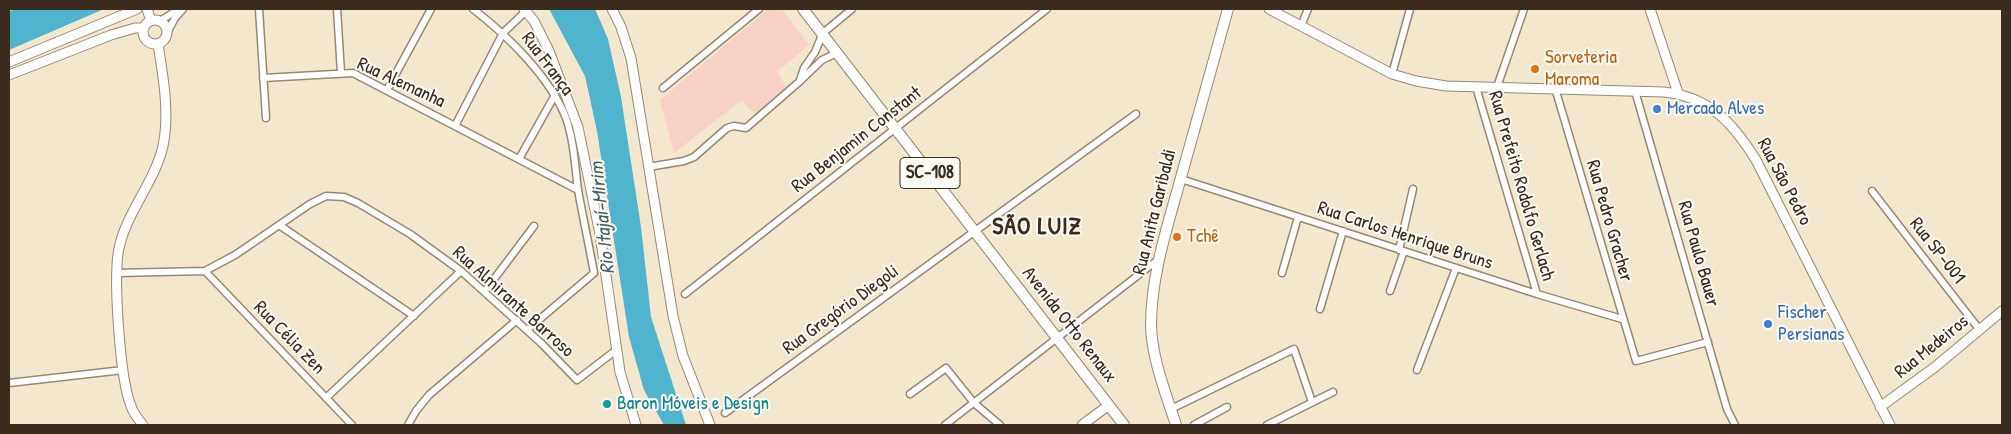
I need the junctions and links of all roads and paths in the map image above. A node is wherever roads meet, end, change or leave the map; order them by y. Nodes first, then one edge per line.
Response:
1 (137, 9) edge
2 (179, 9) edge
3 (184, 9) edge
4 (259, 9) edge
5 (337, 9) edge
6 (431, 9) edge
7 (472, 9) edge
8 (612, 9) edge
9 (759, 9) edge
10 (803, 9) edge
11 (852, 9) edge
12 (1047, 9) edge
13 (1228, 9) edge
14 (1269, 9) edge
15 (1308, 9) edge
16 (1410, 9) edge
17 (1524, 9) edge
18 (1650, 9) edge
19 (525, 10) edge
20 (152, 16) edge
21 (1301, 26) junction
22 (144, 28) junction
23 (167, 33) junction
24 (503, 33) junction
25 (823, 33) junction
26 (158, 44) junction
27 (837, 53) junction
28 (9, 62) edge
29 (341, 73) junction
30 (1392, 74) junction
31 (9, 75) edge
32 (263, 78) junction
33 (799, 82) junction
34 (1476, 87) junction
35 (1497, 87) junction
36 (663, 88) dead end
37 (1554, 88) junction
38 (387, 90) junction
39 (1635, 90) junction
40 (1678, 93) junction
41 (555, 95) junction
42 (1136, 114) dead end
43 (266, 118) dead end
44 (455, 126) junction
45 (896, 128) junction
46 (519, 159) junction
47 (648, 167) junction
48 (1181, 179) junction
49 (1412, 188) dead end
50 (578, 190) junction
51 (1872, 191) dead end
52 (1298, 217) junction
53 (279, 225) junction
54 (534, 226) dead end
55 (975, 231) junction
56 (1343, 232) junction
57 (1401, 250) junction
58 (1160, 258) junction
59 (1456, 268) junction
60 (205, 271) junction
61 (461, 272) junction
62 (116, 273) junction
63 (1282, 274) dead end
64 (485, 291) junction
65 (1390, 291) dead end
66 (685, 294) dead end
67 (1537, 294) junction
68 (1320, 310) dead end
69 (2002, 311) edge
70 (414, 316) junction
71 (1622, 319) junction
72 (517, 320) junction
73 (1979, 329) junction
74 (527, 330) junction
75 (1057, 338) junction
76 (1708, 342) junction
77 (616, 351) junction
78 (123, 370) junction
79 (1417, 370) dead end
80 (9, 383) edge
81 (1333, 392) dead end
82 (910, 394) dead end
83 (326, 398) junction
84 (974, 402) junction
85 (1312, 402) junction
86 (1109, 405) junction
87 (1227, 407) dead end
88 (1880, 407) junction
89 (1171, 409) junction
90 (725, 413) dead end
91 (143, 425) edge
92 (352, 425) edge
93 (408, 425) edge
94 (636, 425) edge
95 (710, 425) edge
96 (945, 425) edge
97 (1000, 425) edge
98 (1082, 425) edge
99 (1124, 425) edge
100 (1176, 425) edge
101 (1194, 425) edge
102 (1267, 425) edge
103 (1735, 425) edge
104 (1890, 425) edge

1 - 28 main road
2 - 20 street
3 - 23 street
4 - 32 street
5 - 29 street
6 - 38 street
7 - 24 street, Rua França
8 - 47 main road
9 - 36 street
10 - 25 main road, Avenida Otto Renaux / SC-108
11 - 25 street
12 - 45 street, Rua Benjamin Constant
13 - 48 main road, Rua Anita Garibaldi
14 - 21 main road, Rua São Pedro
15 - 21 street
16 - 30 street
17 - 35 street
18 - 40 main road
19 - 24 street
19 - 77 main road
20 - 22 main road
20 - 23 main road
21 - 30 main road, Rua São Pedro
22 - 26 main road
22 - 31 main road
23 - 26 main road
24 - 41 street, Rua França
24 - 44 street
25 - 27 main road, Avenida Otto Renaux / SC-108
25 - 33 street
26 - 62 main road
27 - 33 street
27 - 45 main road, Avenida Otto Renaux / SC-108
29 - 32 street, Rua Alemanha
29 - 38 street, Rua Alemanha
30 - 34 main road, Rua São Pedro
32 - 43 street
33 - 47 street
34 - 35 main road, Rua São Pedro
34 - 67 street, Rua Prefeito Rodolfo Gerlach
35 - 37 main road, Rua São Pedro
37 - 39 main road, Rua São Pedro
37 - 71 street, Rua Pedro Gracher
38 - 44 street, Rua Alemanha
39 - 40 main road, Rua São Pedro
39 - 76 street, Rua Paulo Bauer
40 - 88 main road, Rua São Pedro
41 - 46 street
41 - 50 street, Rua França
42 - 55 street, Rua Gregório Diegoli
44 - 46 street, Rua Alemanha
45 - 55 main road, Avenida Otto Renaux / SC-108
45 - 66 street, Rua Benjamin Constant
46 - 50 street, Rua Alemanha
47 - 95 main road
48 - 52 street, Rua Carlos Henrique Bruns
48 - 58 main road, Rua Anita Garibaldi
49 - 57 street
50 - 74 street, Rua França
51 - 73 street, Rua SP-001
52 - 56 street, Rua Carlos Henrique Bruns
52 - 63 street
53 - 60 street, Rua Almirante Barroso
53 - 61 street, Rua Almirante Barroso
53 - 70 street
54 - 64 street
55 - 75 main road, Avenida Otto Renaux / SC-108
55 - 90 street, Rua Gregório Diegoli
56 - 57 street, Rua Carlos Henrique Bruns
56 - 68 street
57 - 59 street, Rua Carlos Henrique Bruns
57 - 65 street
58 - 75 street
58 - 89 main road, Rua Anita Garibaldi
59 - 67 street, Rua Carlos Henrique Bruns
59 - 79 street
60 - 62 street, Rua Almirante Barroso
60 - 83 street, Rua Célia Zen
61 - 64 street, Rua Almirante Barroso
61 - 70 street
62 - 78 main road
64 - 72 street, Rua Almirante Barroso
67 - 71 street, Rua Carlos Henrique Bruns
69 - 73 main road, Rua Medeiros
70 - 83 street
71 - 76 street, Rua Pedro Gracher
72 - 74 street, Rua Almirante Barroso
72 - 93 street
73 - 88 main road, Rua Medeiros
74 - 77 street, Rua Almirante Barroso
75 - 84 street
75 - 86 main road, Avenida Otto Renaux / SC-108
76 - 103 street, Rua Paulo Bauer
77 - 94 main road
78 - 80 street
78 - 91 main road
81 - 85 street
82 - 84 street
83 - 92 street, Rua Célia Zen
84 - 96 street
84 - 97 street
85 - 89 street
85 - 102 street
86 - 98 main road
86 - 99 main road, Avenida Otto Renaux / SC-108
87 - 101 street
88 - 104 main road, Rua São Pedro
89 - 100 main road, Rua Anita Garibaldi

